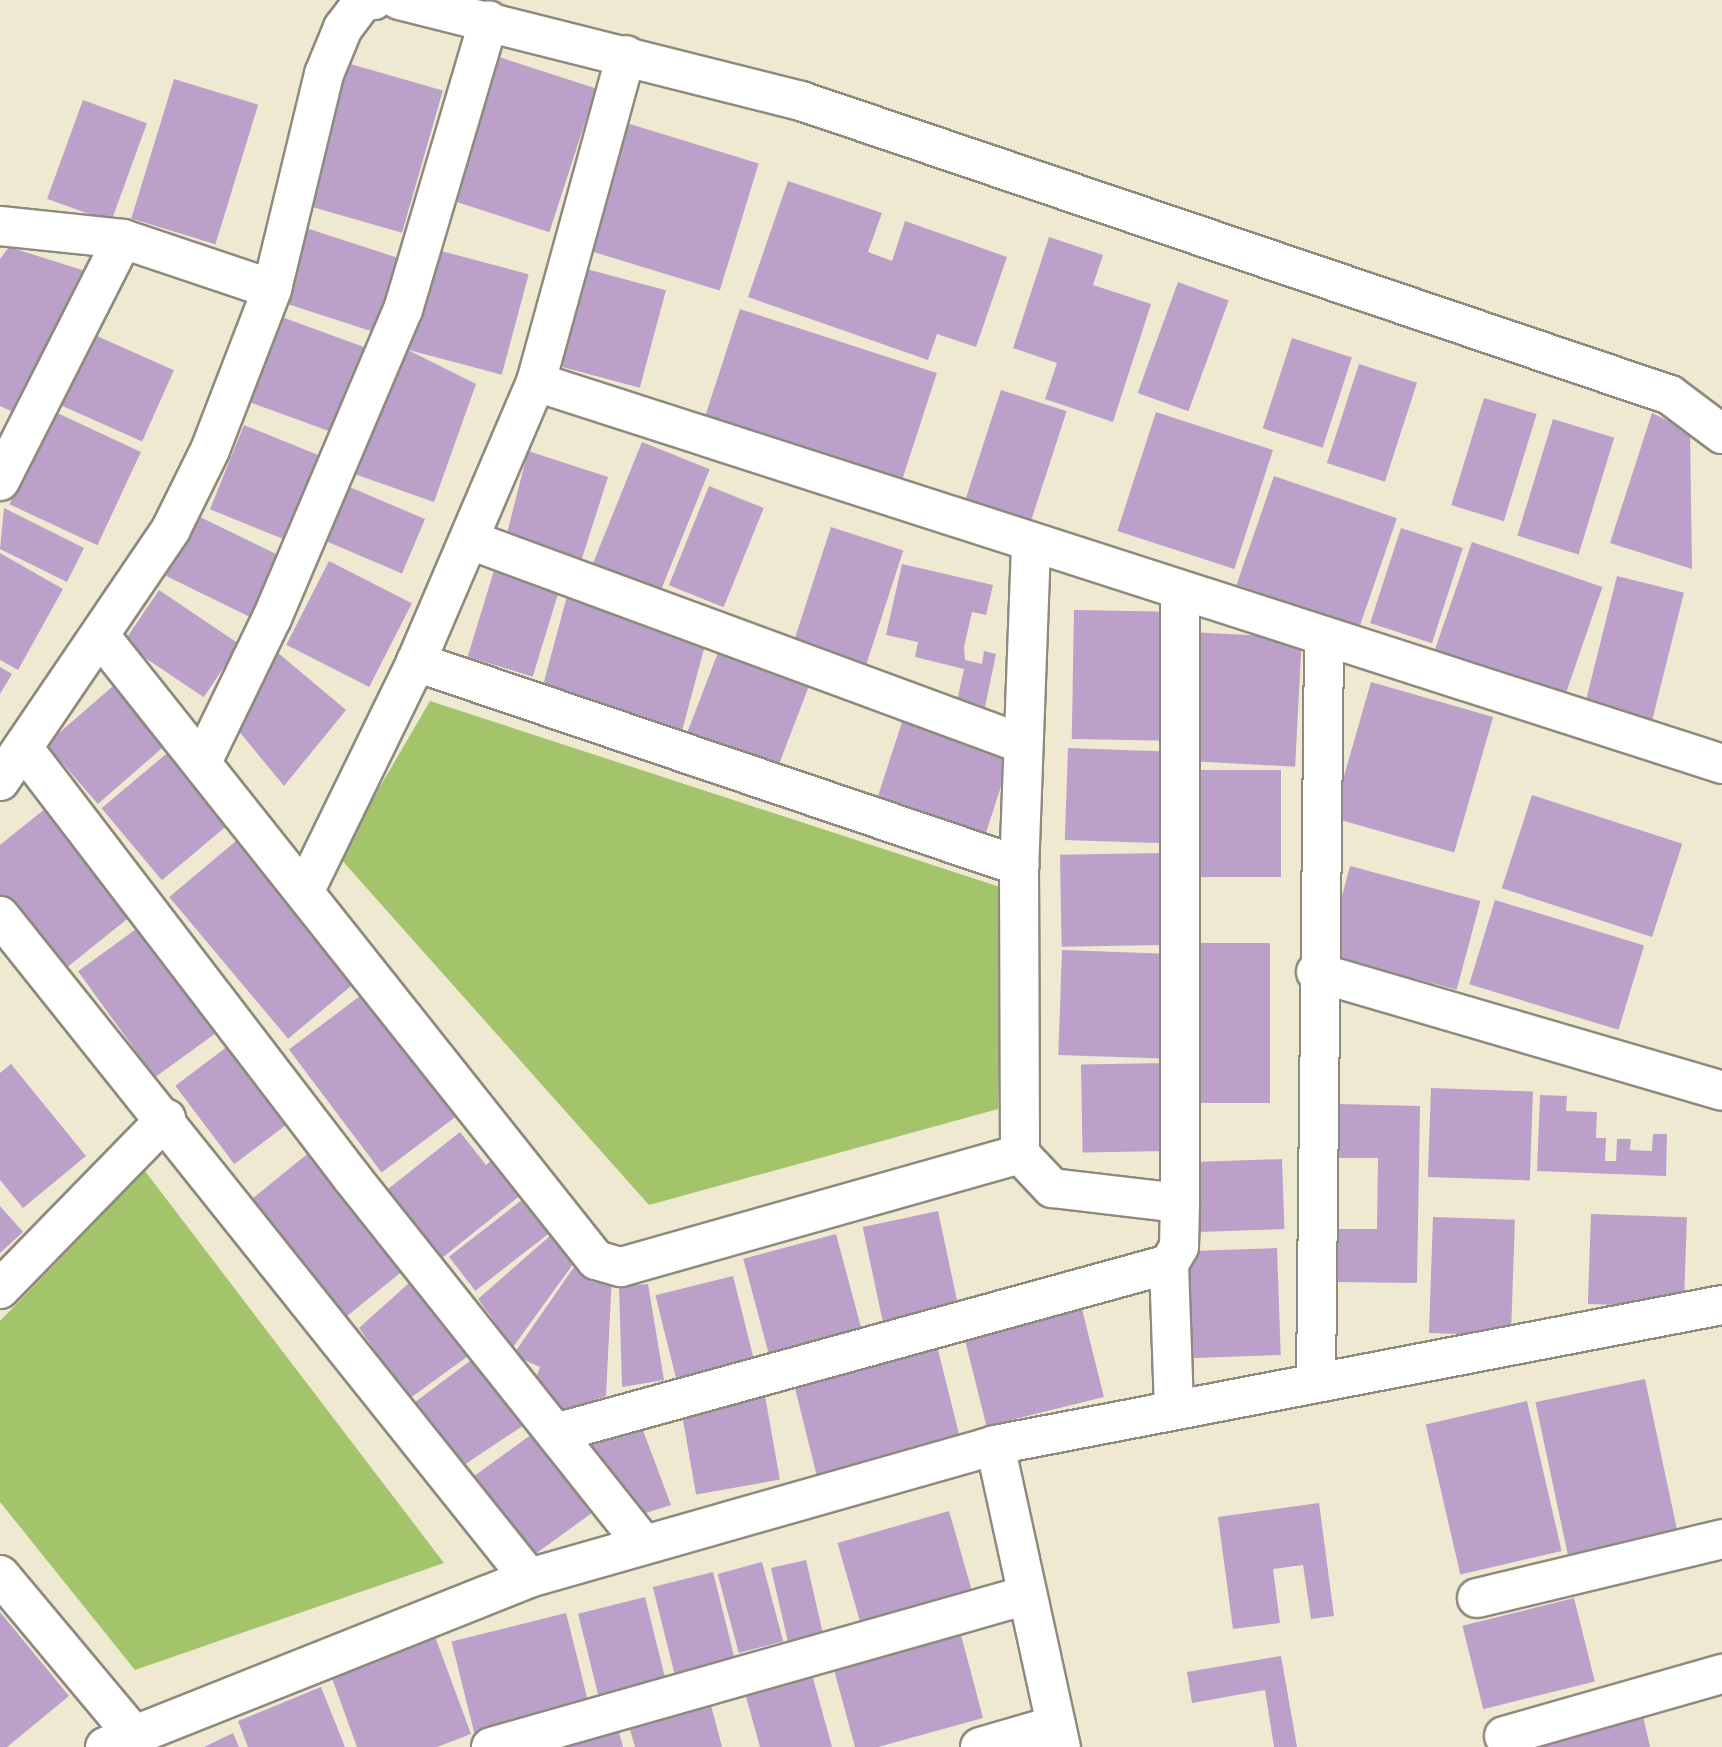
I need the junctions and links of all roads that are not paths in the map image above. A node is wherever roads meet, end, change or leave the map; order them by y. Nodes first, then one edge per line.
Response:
1 (374, 0) edge
2 (399, 0) edge
3 (489, 20) junction
4 (626, 55) junction
5 (0, 226) edge
6 (124, 239) junction
7 (272, 289) junction
8 (536, 382) junction
9 (1722, 434) edge
10 (0, 481) edge
11 (470, 540) junction
12 (1031, 545) junction
13 (1180, 592) junction
14 (101, 637) junction
15 (1324, 638) junction
16 (416, 662) junction
17 (1023, 744) junction
18 (24, 749) junction
19 (202, 762) junction
20 (1722, 764) edge
21 (0, 781) edge
22 (1019, 866) junction
23 (306, 888) junction
24 (0, 916) edge
25 (1316, 972) junction
26 (1722, 1091) edge
27 (166, 1119) junction
28 (1020, 1154) junction
29 (1180, 1203) junction
30 (1169, 1264) junction
31 (0, 1289) edge
32 (1722, 1305) edge
33 (1316, 1382) junction
34 (1174, 1408) junction
35 (559, 1432) junction
36 (995, 1445) junction
37 (1722, 1539) edge
38 (643, 1544) junction
39 (0, 1575) edge
40 (529, 1578) junction
41 (1027, 1595) junction
42 (1476, 1598) dead end
43 (1722, 1674) edge
44 (1059, 1736) edge
45 (1504, 1736) dead end
46 (119, 1740) edge
47 (491, 1747) edge
48 (980, 1747) edge

1 - 7 street
2 - 3 street
3 - 4 street
3 - 19 street
4 - 8 street
4 - 9 street
5 - 6 street
6 - 7 street
6 - 10 street
7 - 14 street
8 - 11 street
8 - 12 street
11 - 16 street
11 - 17 street
12 - 13 street
12 - 17 street
13 - 15 street
13 - 29 street
14 - 18 street
14 - 19 street
15 - 20 street
15 - 25 street
16 - 22 street
16 - 23 street
17 - 22 street
18 - 21 street
18 - 35 street
19 - 23 street
22 - 28 street
23 - 28 street
24 - 27 street
25 - 26 street
25 - 33 street
27 - 31 street
27 - 40 street
28 - 29 street
29 - 30 street
30 - 34 street
30 - 35 street
32 - 33 street
33 - 34 street
34 - 36 street
35 - 38 street
36 - 38 street
36 - 41 street
37 - 42 street
38 - 40 street
39 - 46 street
40 - 46 street
41 - 44 street
41 - 47 street
43 - 45 street
44 - 48 street

